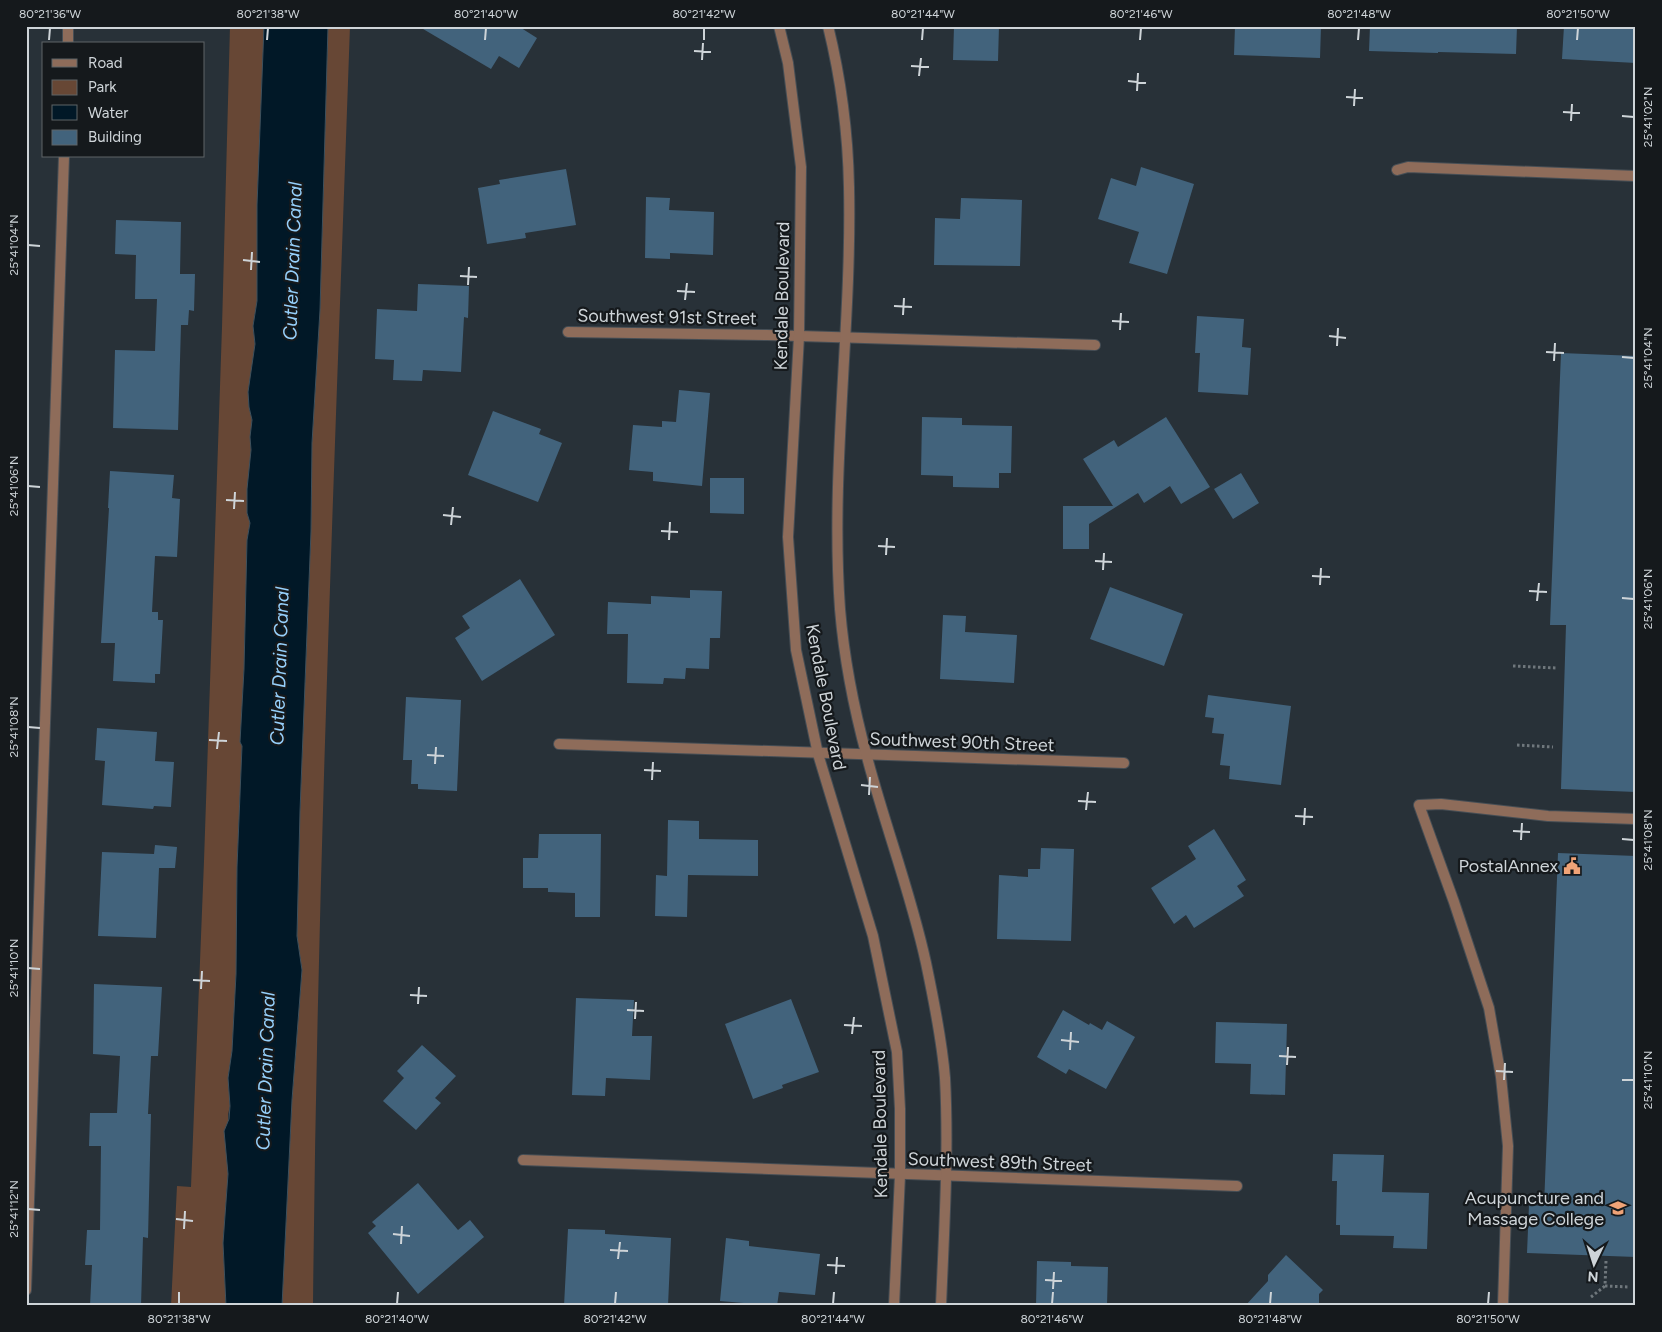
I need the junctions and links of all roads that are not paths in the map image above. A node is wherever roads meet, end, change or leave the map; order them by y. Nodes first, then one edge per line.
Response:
1 (68, 26) edge
2 (780, 26) edge
3 (828, 26) edge
4 (68, 42) edge
5 (64, 158) edge
6 (1397, 170) dead end
7 (1636, 176) edge
8 (568, 332) dead end
9 (799, 336) junction
10 (844, 338) junction
11 (1095, 344) dead end
12 (559, 744) dead end
13 (818, 754) junction
14 (866, 756) junction
15 (1124, 763) dead end
16 (1636, 819) edge
17 (523, 1160) dead end
18 (900, 1175) junction
19 (947, 1176) junction
20 (1236, 1186) dead end
21 (26, 1290) edge
22 (894, 1306) edge
23 (941, 1306) edge
24 (1503, 1306) edge

1 - 4 street
2 - 9 street, Kendale Boulevard
3 - 10 street, Kendale Boulevard
5 - 21 street
6 - 7 street
8 - 9 street, Southwest 91st Street
9 - 10 street, Southwest 91st Street
9 - 13 street, Kendale Boulevard
10 - 11 street, Southwest 91st Street
10 - 14 street, Kendale Boulevard
12 - 13 street, Southwest 90th Street
13 - 14 street, Southwest 90th Street
13 - 18 street, Kendale Boulevard
14 - 15 street, Southwest 90th Street
14 - 19 street, Kendale Boulevard
16 - 24 street
17 - 18 street, Southwest 89th Street
18 - 19 street, Southwest 89th Street
18 - 22 street, Kendale Boulevard
19 - 20 street, Southwest 89th Street
19 - 23 street, Kendale Boulevard

